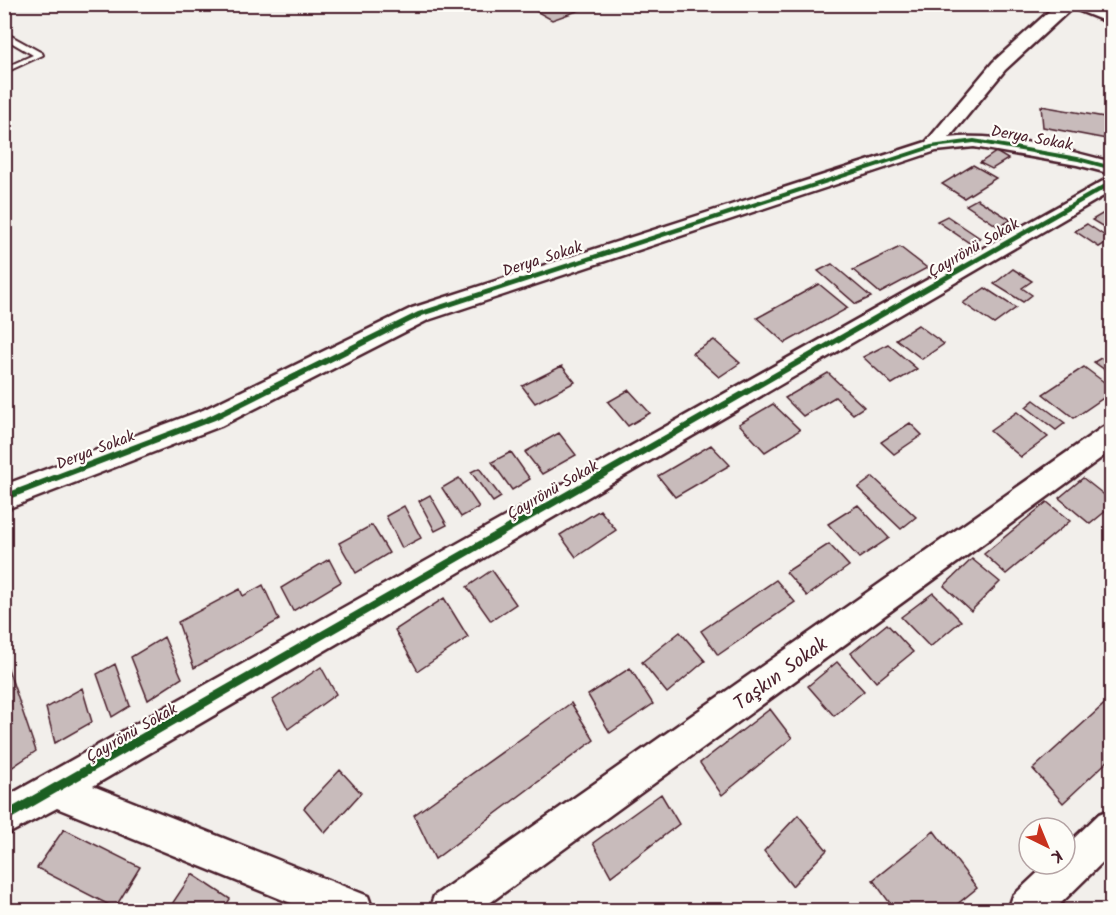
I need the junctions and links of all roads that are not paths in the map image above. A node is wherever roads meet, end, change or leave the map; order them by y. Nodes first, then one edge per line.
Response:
1 (1067, 4) edge
2 (1077, 4) edge
3 (1112, 19) edge
4 (4, 34) edge
5 (4, 71) edge
6 (933, 146) junction
7 (1112, 168) edge
8 (1112, 182) edge
9 (1112, 435) edge
10 (4, 498) edge
11 (57, 790) junction
12 (4, 818) edge
13 (1112, 827) edge
14 (354, 910) edge
15 (448, 910) edge
16 (1027, 910) edge

1 - 6 street
2 - 3 street
4 - 5 lane
6 - 7 street, Derya Sokak
6 - 10 street, Derya Sokak
8 - 11 street, Çayırönü Sokak
9 - 15 street, Taşkın Sokak
11 - 12 street, Çayırönü Sokak
11 - 14 street
13 - 16 street

